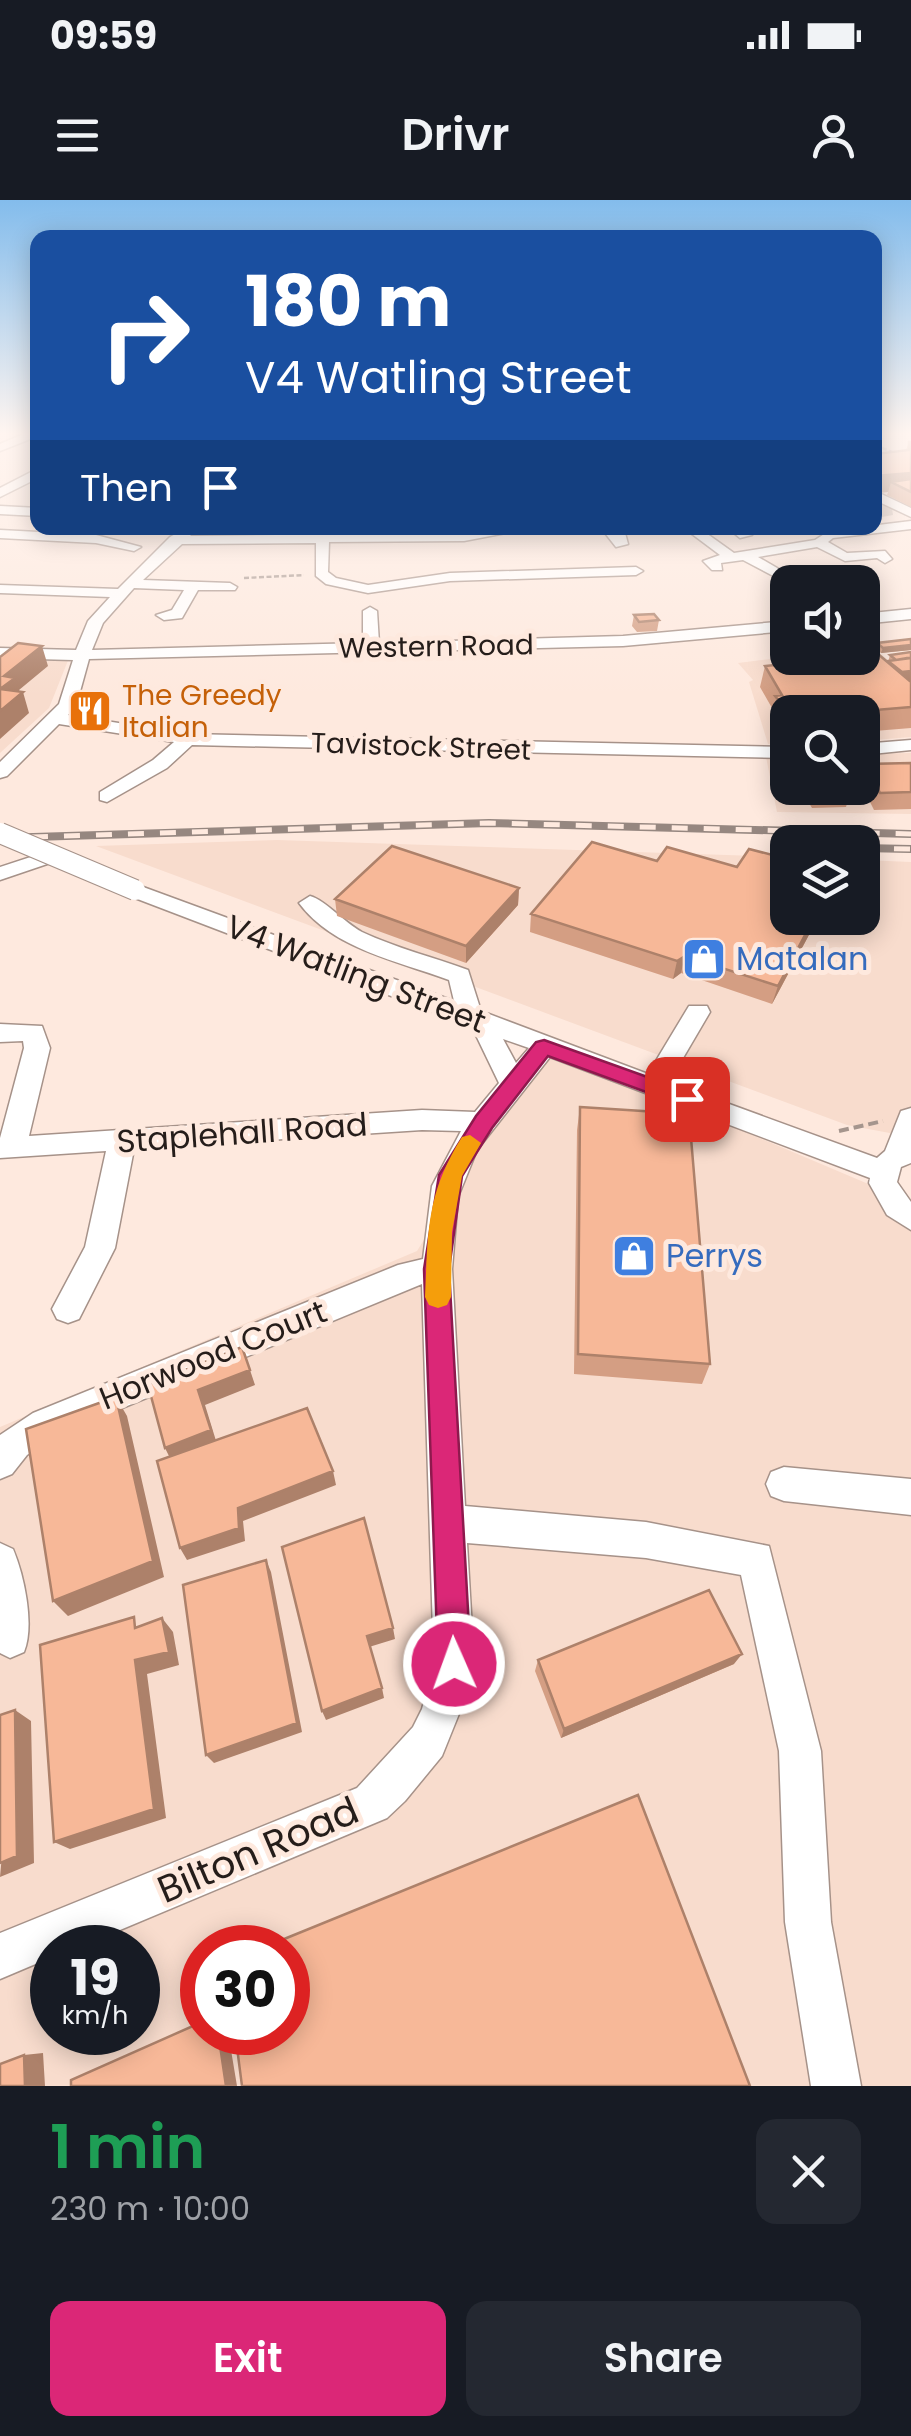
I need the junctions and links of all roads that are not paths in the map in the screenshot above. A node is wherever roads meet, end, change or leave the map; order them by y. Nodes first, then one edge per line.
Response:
1 (911, 524) edge
2 (882, 528) tunnel mouth
3 (0, 534) edge
4 (184, 535) edge
5 (472, 535) edge
6 (618, 535) edge
7 (702, 535) edge
8 (822, 535) edge
9 (323, 538) junction
10 (621, 544) dead end
11 (170, 545) junction
12 (88, 547) dead end
13 (134, 548) junction
14 (740, 558) junction
15 (885, 559) dead end
16 (717, 567) dead end
17 (636, 571) dead end
18 (770, 571) edge
19 (230, 587) dead end
20 (125, 588) junction
21 (0, 589) edge
22 (190, 591) junction
23 (370, 610) dead end
24 (164, 614) dead end
25 (903, 615) edge
26 (770, 628) edge
27 (911, 628) edge
28 (371, 648) junction
29 (0, 653) edge
30 (83, 654) junction
31 (56, 718) junction
32 (188, 739) junction
33 (911, 745) edge
34 (880, 748) edge
35 (770, 753) edge
36 (0, 772) edge
37 (107, 796) dead end
38 (0, 833) edge
39 (49, 856) junction
40 (6, 872) edge
41 (310, 904) dead end
42 (698, 1012) dead end
43 (476, 1019) junction
44 (0, 1033) edge
45 (544, 1047) junction
46 (512, 1084) junction
47 (654, 1087) junction
48 (911, 1118) edge
49 (484, 1122) junction
50 (122, 1141) junction
51 (6, 1148) edge
52 (897, 1158) edge
53 (911, 1218) edge
54 (437, 1269) junction
55 (68, 1309) dead end
56 (0, 1462) edge
57 (784, 1484) dead end
58 (911, 1498) edge
59 (450, 1524) junction
60 (0, 1562) edge
61 (10, 1638) dead end
62 (0, 1956) edge
63 (836, 2086) edge

1 - 2 street
3 - 13 street
4 - 11 street
5 - 9 street
6 - 10 street
7 - 14 street
8 - 14 street
8 - 15 street
9 - 11 street
9 - 17 street
11 - 13 street
11 - 20 street
12 - 13 street
14 - 16 street
14 - 18 street
19 - 22 street
20 - 21 street
20 - 22 street
20 - 30 street
22 - 24 street
23 - 28 street
25 - 27 street
26 - 28 street, Western Road
28 - 30 street, Western Road
29 - 30 street, Western Road
30 - 31 street
31 - 32 street, Tavistock Street
31 - 36 street
32 - 35 street, Tavistock Street
32 - 37 street
33 - 34 street
38 - 39 street, V4 Watling Street, bridge
39 - 40 street
39 - 43 street, V4 Watling Street, bridge
41 - 43 street
42 - 47 street
43 - 45 street, V4 Watling Street
43 - 46 street
44 - 51 street
45 - 46 street, Bilton Road
45 - 47 street, V4 Watling Street
46 - 49 street, Bilton Road
47 - 52 street, V4 Watling Street
48 - 52 street
49 - 50 street, Staplehall Road
49 - 54 street, Bilton Road
50 - 51 street, Staplehall Road
50 - 55 street
52 - 53 street
54 - 56 street, Horwood Court
54 - 59 street, Bilton Road
57 - 58 street
59 - 62 street, Bilton Road
59 - 63 street
60 - 61 street

